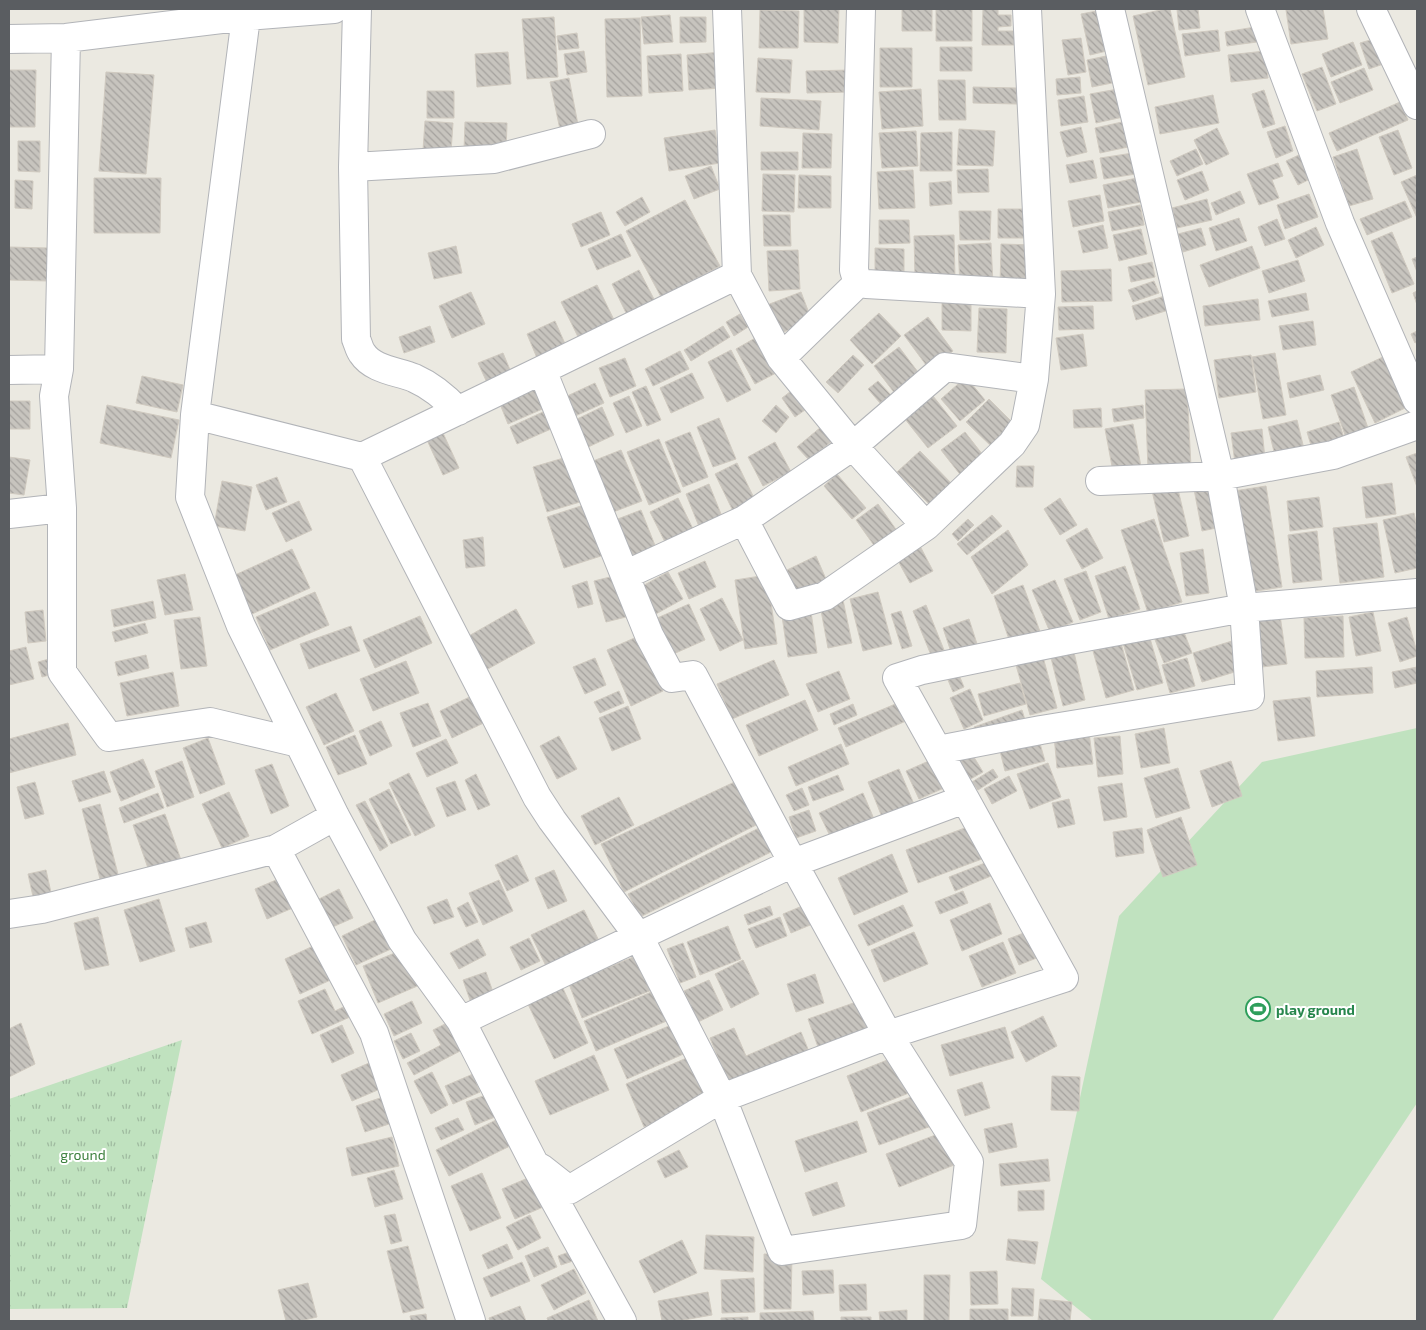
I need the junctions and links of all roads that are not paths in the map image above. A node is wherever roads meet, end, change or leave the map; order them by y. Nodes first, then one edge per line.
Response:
1 (334, 9) edge
2 (358, 9) edge
3 (727, 9) edge
4 (861, 9) edge
5 (1027, 9) edge
6 (1110, 9) edge
7 (1260, 9) edge
8 (1371, 9) edge
9 (246, 12) edge
10 (112, 21) edge
11 (66, 38) junction
12 (9, 39) edge
13 (1417, 105) edge
14 (591, 134) dead end
15 (353, 167) junction
16 (737, 275) junction
17 (859, 282) junction
18 (1041, 294) junction
19 (781, 358) junction
20 (59, 369) junction
21 (9, 370) edge
22 (542, 370) junction
23 (1034, 379) junction
24 (1417, 400) edge
25 (458, 411) junction
26 (195, 415) junction
27 (1417, 425) edge
28 (853, 446) junction
29 (362, 457) junction
30 (1220, 476) junction
31 (1100, 481) dead end
32 (62, 508) junction
33 (9, 514) edge
34 (744, 520) junction
35 (926, 526) junction
36 (625, 576) junction
37 (1417, 593) edge
38 (1244, 608) junction
39 (299, 743) junction
40 (938, 750) junction
41 (965, 799) junction
42 (335, 816) junction
43 (276, 849) junction
44 (793, 863) junction
45 (9, 914) edge
46 (639, 936) junction
47 (461, 1021) junction
48 (888, 1035) junction
49 (722, 1098) junction
50 (534, 1163) junction
51 (471, 1321) edge
52 (622, 1321) edge

1 - 9 street
2 - 15 street
3 - 16 street
4 - 17 street
5 - 18 street
6 - 30 street
7 - 24 street
8 - 13 street
9 - 10 street
9 - 26 street
10 - 11 street
11 - 12 street
11 - 20 street
14 - 15 street
15 - 25 street
16 - 19 street
16 - 22 street
17 - 18 street
17 - 19 street
18 - 23 street
19 - 28 street
20 - 21 street
20 - 32 street
22 - 25 street
22 - 36 street
23 - 28 street
23 - 35 street
25 - 29 street
26 - 29 street
26 - 39 street
27 - 30 street
28 - 34 street
28 - 35 street
29 - 46 street
30 - 31 street
30 - 38 street
32 - 33 street
32 - 39 street
34 - 35 street
34 - 36 street
36 - 44 street
37 - 38 street
38 - 40 street
38 - 40 street
39 - 42 street
40 - 41 street
41 - 44 street
41 - 48 street
42 - 43 street
42 - 47 street
43 - 45 street
43 - 51 street
44 - 46 street
44 - 48 street
46 - 47 street
46 - 49 street
47 - 50 street
48 - 49 street
48 - 49 street
49 - 50 street
50 - 52 street

